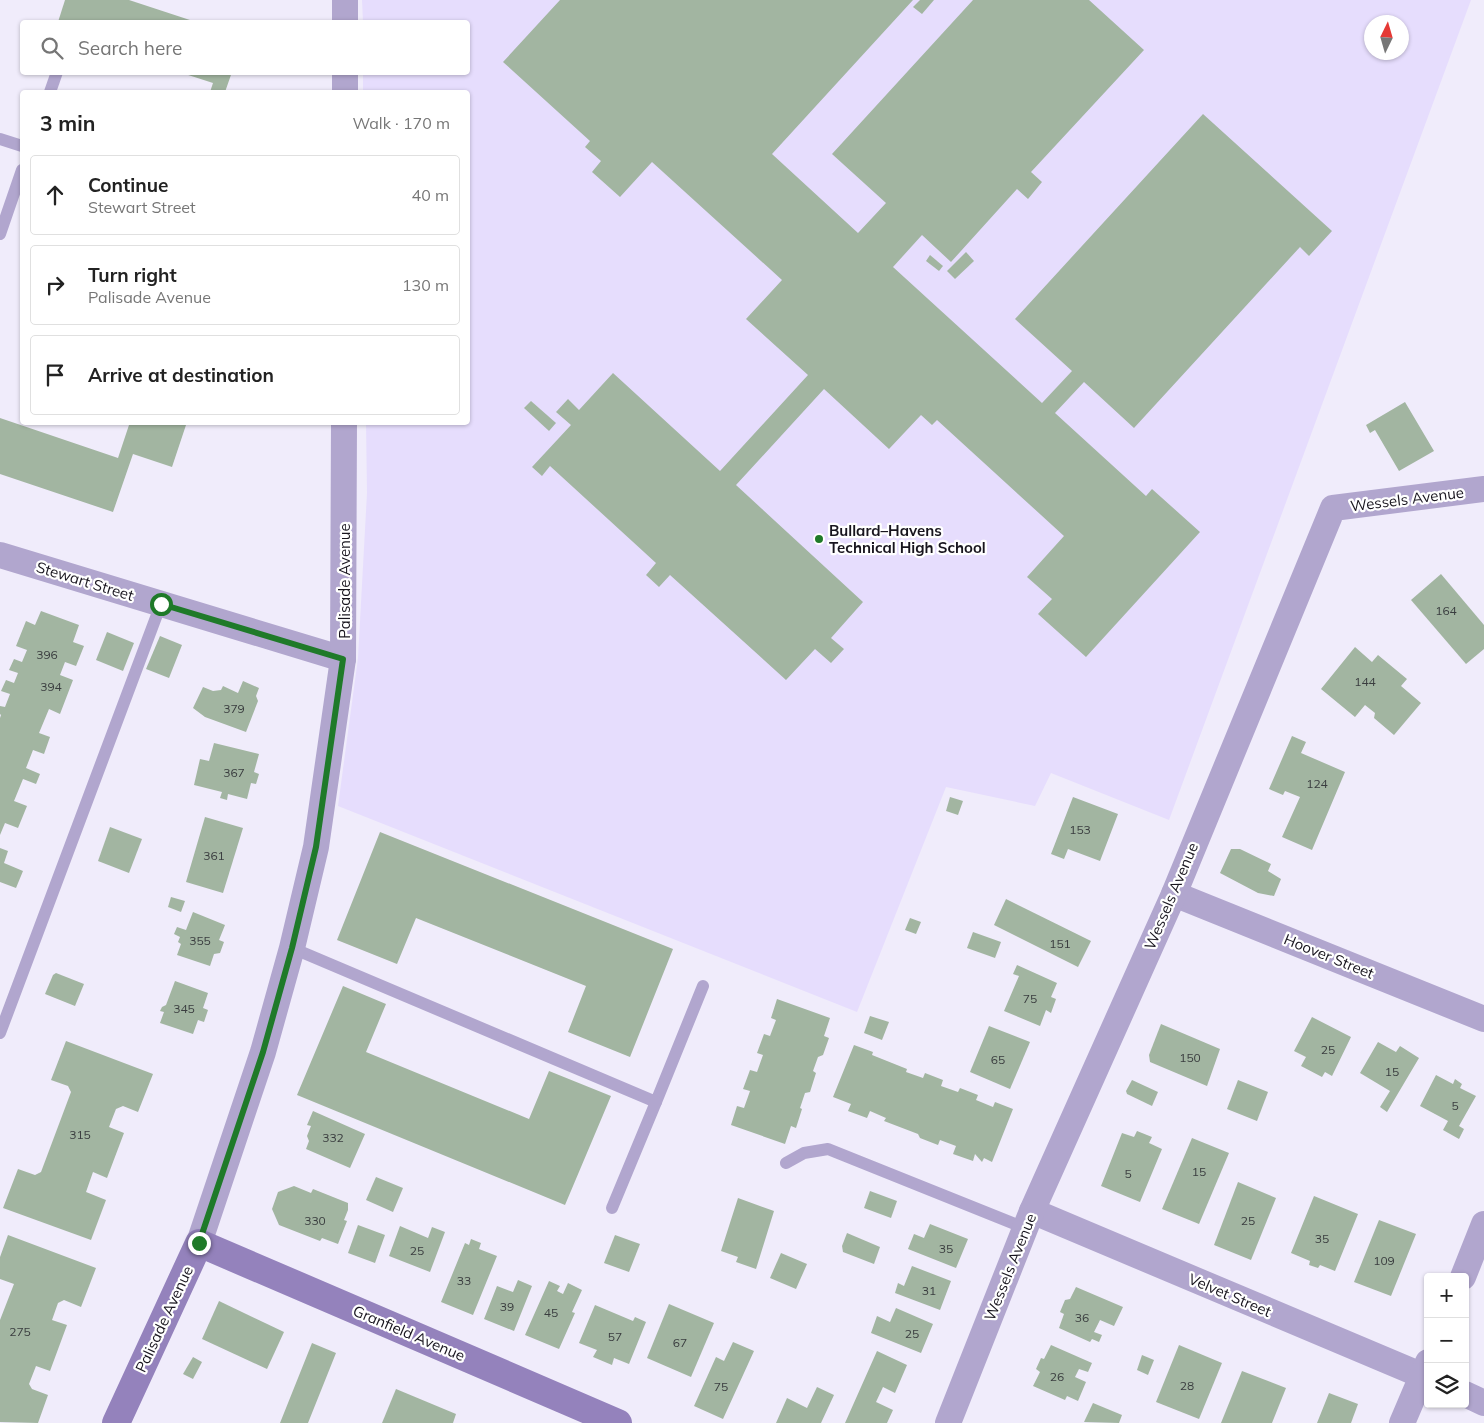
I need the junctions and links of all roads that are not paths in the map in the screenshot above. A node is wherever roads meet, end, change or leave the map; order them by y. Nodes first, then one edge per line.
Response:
1 (345, 0) edge
2 (345, 20) edge
3 (56, 75) edge
4 (346, 75) edge
5 (51, 90) edge
6 (345, 90) edge
7 (0, 139) edge
8 (20, 145) edge
9 (20, 176) edge
10 (0, 234) edge
11 (344, 425) edge
12 (1484, 489) edge
13 (2, 560) edge
14 (161, 604) junction
15 (343, 659) junction
16 (1174, 894) junction
17 (292, 948) junction
18 (703, 986) dead end
19 (1484, 1019) edge
20 (0, 1033) edge
21 (656, 1102) junction
22 (786, 1163) dead end
23 (612, 1208) dead end
24 (1028, 1220) junction
25 (1484, 1224) edge
26 (199, 1243) junction
27 (1465, 1273) edge
28 (1424, 1371) edge
29 (1424, 1376) edge
30 (1469, 1396) edge
31 (1484, 1403) edge
32 (116, 1423) edge
33 (618, 1423) edge
34 (948, 1423) edge
35 (1402, 1423) edge

1 - 2 street
3 - 5 lane
4 - 6 street
7 - 8 lane
9 - 10 lane
11 - 15 street, Palisade Avenue
12 - 16 street, Wessels Avenue
13 - 14 street, Stewart Street
14 - 15 street, Stewart Street
14 - 20 lane
15 - 17 street, Palisade Avenue
16 - 19 street, Hoover Street
16 - 24 street, Wessels Avenue
17 - 21 lane
17 - 26 street, Palisade Avenue
18 - 21 lane
21 - 23 lane
22 - 24 lane
24 - 28 street, Velvet Street
24 - 34 street, Wessels Avenue
25 - 27 street
26 - 32 street, Palisade Avenue
26 - 33 street, Granfield Avenue
29 - 35 street
30 - 31 street

